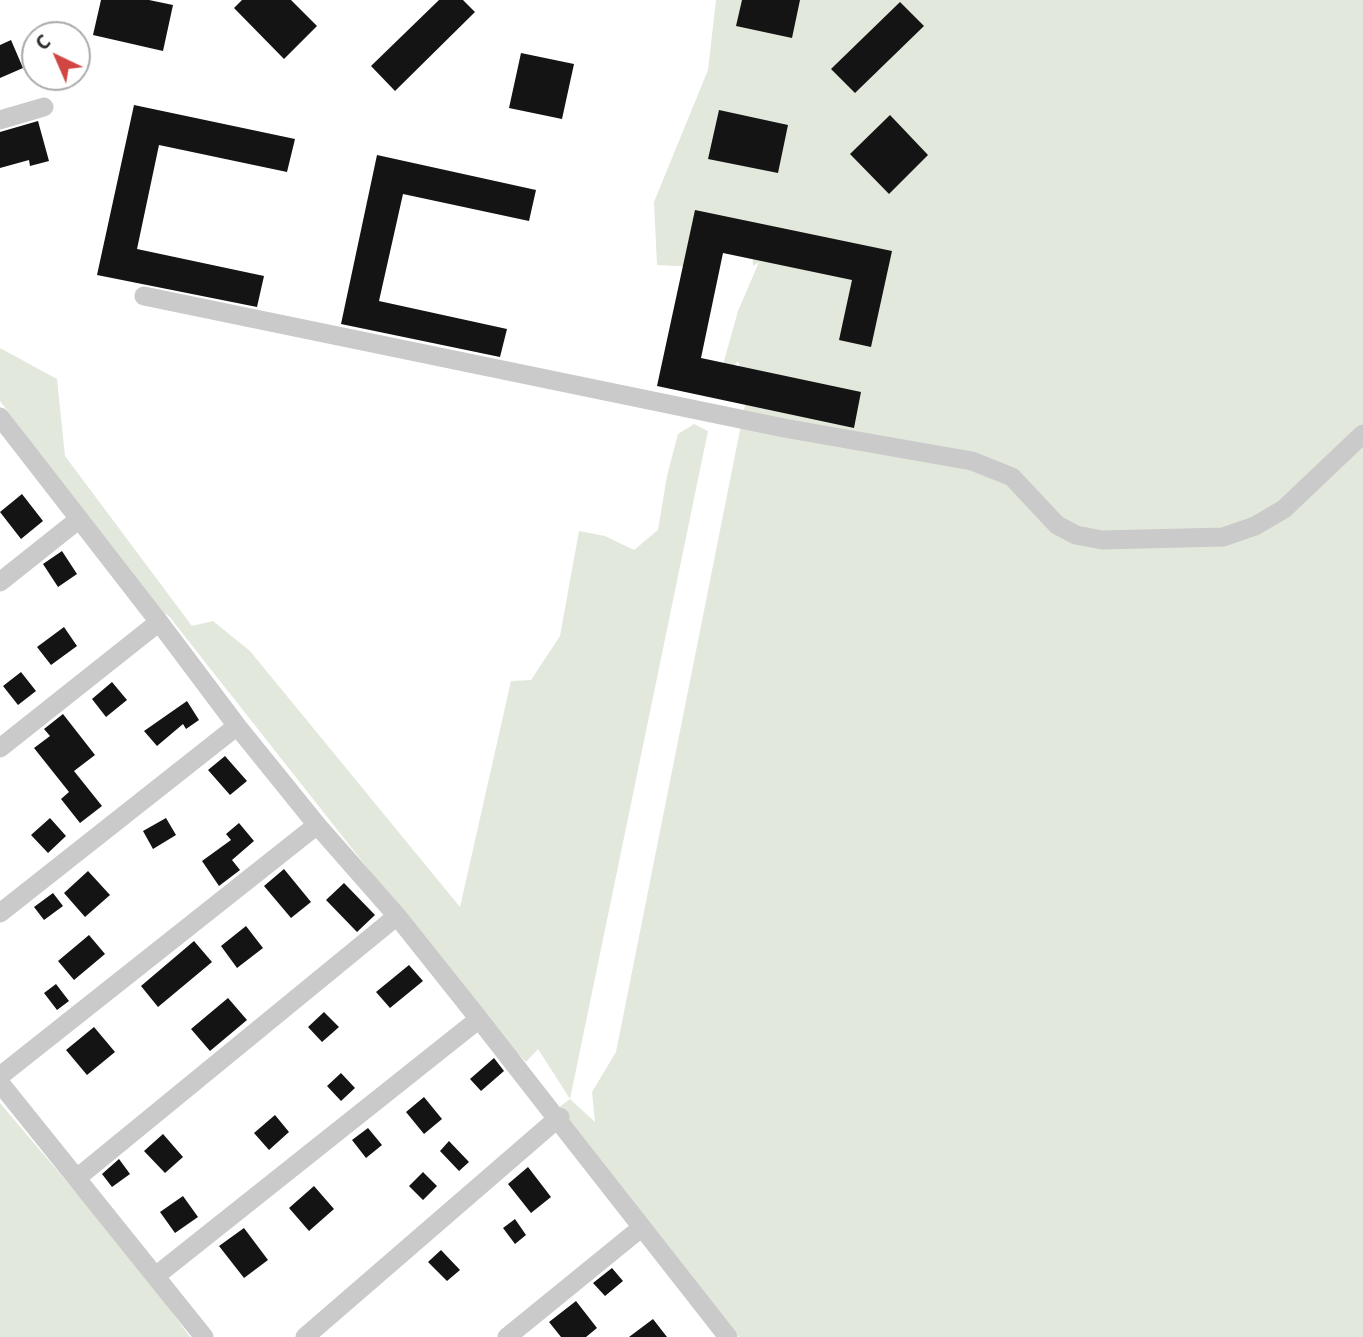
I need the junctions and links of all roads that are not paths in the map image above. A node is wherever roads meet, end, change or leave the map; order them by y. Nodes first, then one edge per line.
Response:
1 (44, 107) dead end
2 (0, 120) edge
3 (144, 296) dead end
4 (0, 417) edge
5 (1363, 434) edge
6 (78, 520) junction
7 (0, 582) edge
8 (159, 622) junction
9 (237, 726) junction
10 (0, 748) edge
11 (317, 825) junction
12 (0, 913) edge
13 (397, 916) junction
14 (479, 1019) junction
15 (0, 1076) edge
16 (0, 1083) edge
17 (559, 1118) junction
18 (77, 1178) junction
19 (641, 1228) junction
20 (157, 1275) junction
21 (720, 1334) edge
22 (204, 1337) edge
23 (305, 1337) edge
24 (506, 1337) edge

1 - 2 street
3 - 5 street
4 - 6 street
6 - 7 street
6 - 8 street
8 - 9 street
8 - 10 street
9 - 11 street
9 - 12 street
11 - 13 street
11 - 15 street
13 - 14 street
13 - 18 street
14 - 17 street
14 - 20 street
16 - 18 street
17 - 19 street
17 - 23 street
18 - 20 street
19 - 21 street
19 - 24 street
20 - 22 street

